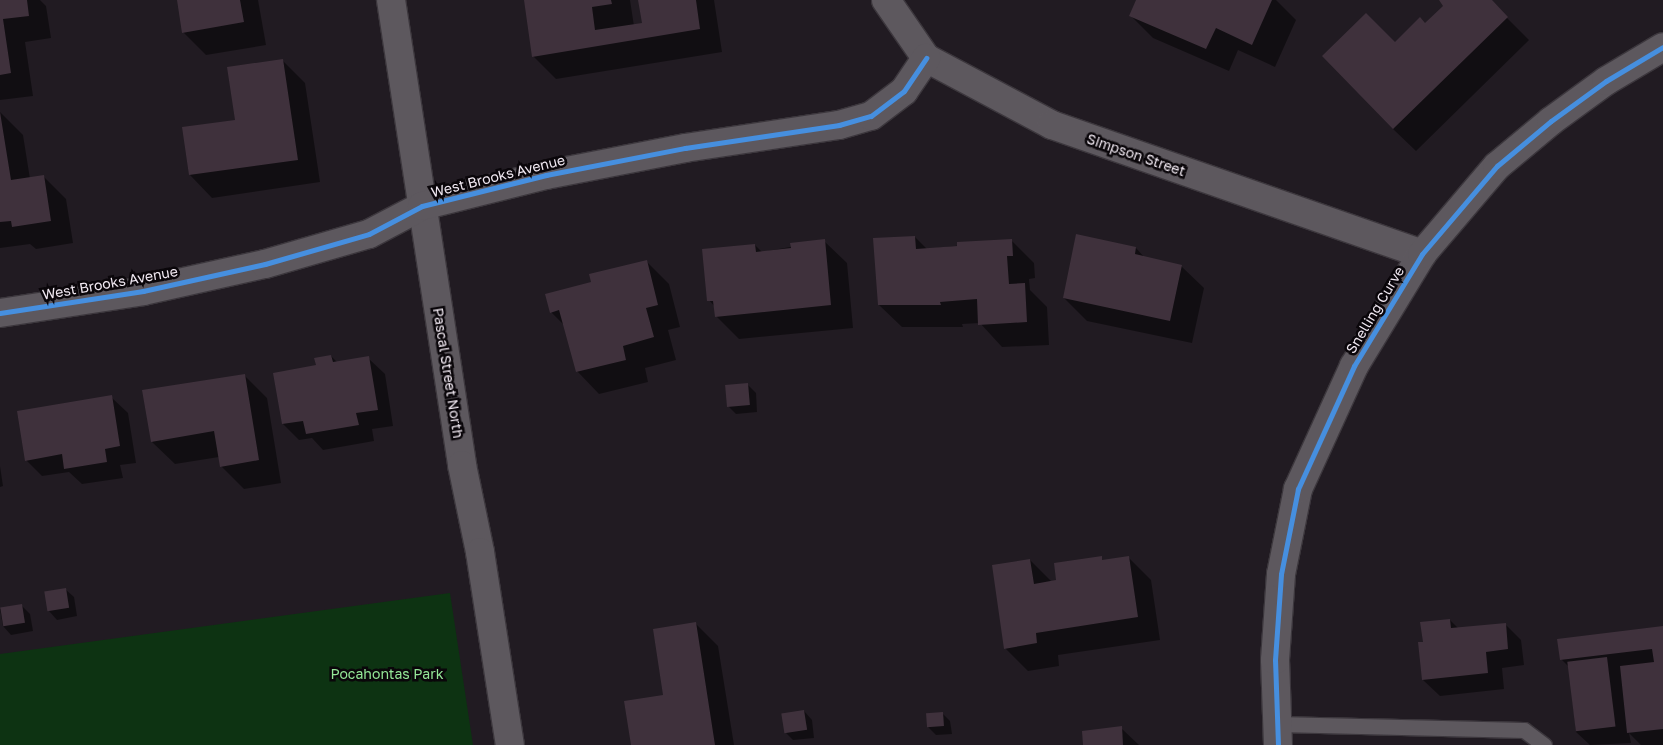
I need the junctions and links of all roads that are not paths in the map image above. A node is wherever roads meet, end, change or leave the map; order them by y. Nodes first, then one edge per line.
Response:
1 (391, 0) edge
2 (886, 0) edge
3 (1663, 47) edge
4 (926, 58) junction
5 (422, 206) junction
6 (1422, 254) junction
7 (0, 313) edge
8 (1278, 735) edge
9 (510, 745) edge
10 (1544, 745) edge

1 - 5 street, Pascal Street North
2 - 4 street, Simpson Street
3 - 6 street, Snelling Curve
4 - 5 street, West Brooks Avenue
4 - 6 street, Simpson Street
5 - 7 street, West Brooks Avenue
5 - 9 street, Pascal Street North
6 - 8 street, Snelling Curve
8 - 10 lane

